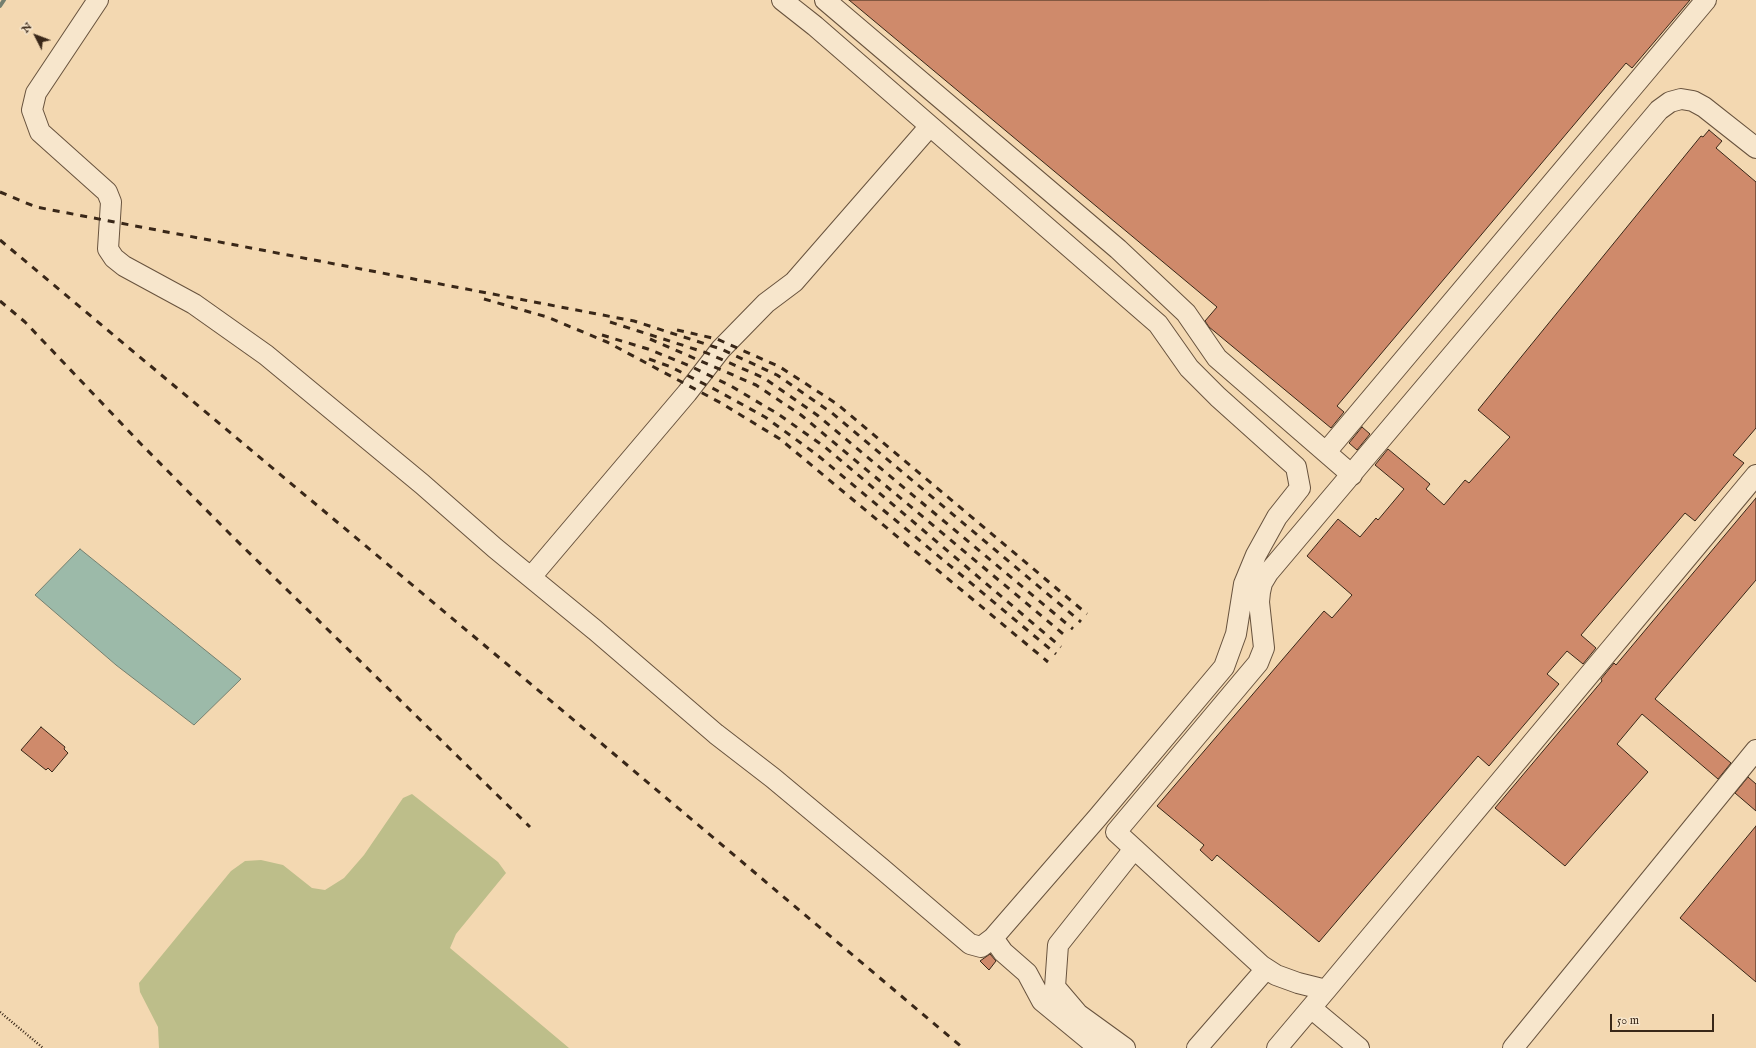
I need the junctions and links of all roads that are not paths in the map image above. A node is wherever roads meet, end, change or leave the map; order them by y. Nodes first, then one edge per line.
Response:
1 (98, 0) edge
2 (782, 0) edge
3 (825, 0) edge
4 (1706, 0) edge
5 (930, 126) junction
6 (1756, 148) edge
7 (1326, 452) junction
8 (1352, 475) junction
9 (1756, 475) edge
10 (531, 577) junction
11 (1756, 750) edge
12 (1134, 849) junction
13 (993, 938) junction
14 (1266, 969) junction
15 (1326, 990) junction
16 (1311, 1008) junction
17 (1099, 1048) edge
18 (1125, 1048) edge
19 (1198, 1048) edge
20 (1277, 1048) edge
21 (1359, 1048) edge
22 (1513, 1048) edge

1 - 10 lane
2 - 5 lane
3 - 7 lane
4 - 7 lane
5 - 10 lane
5 - 13 lane
6 - 8 lane
7 - 8 lane
8 - 12 lane
9 - 15 lane
10 - 13 lane
11 - 22 lane
12 - 14 lane
12 - 18 lane
13 - 17 lane
14 - 15 lane
14 - 19 lane
15 - 16 lane
16 - 20 lane
16 - 21 lane

